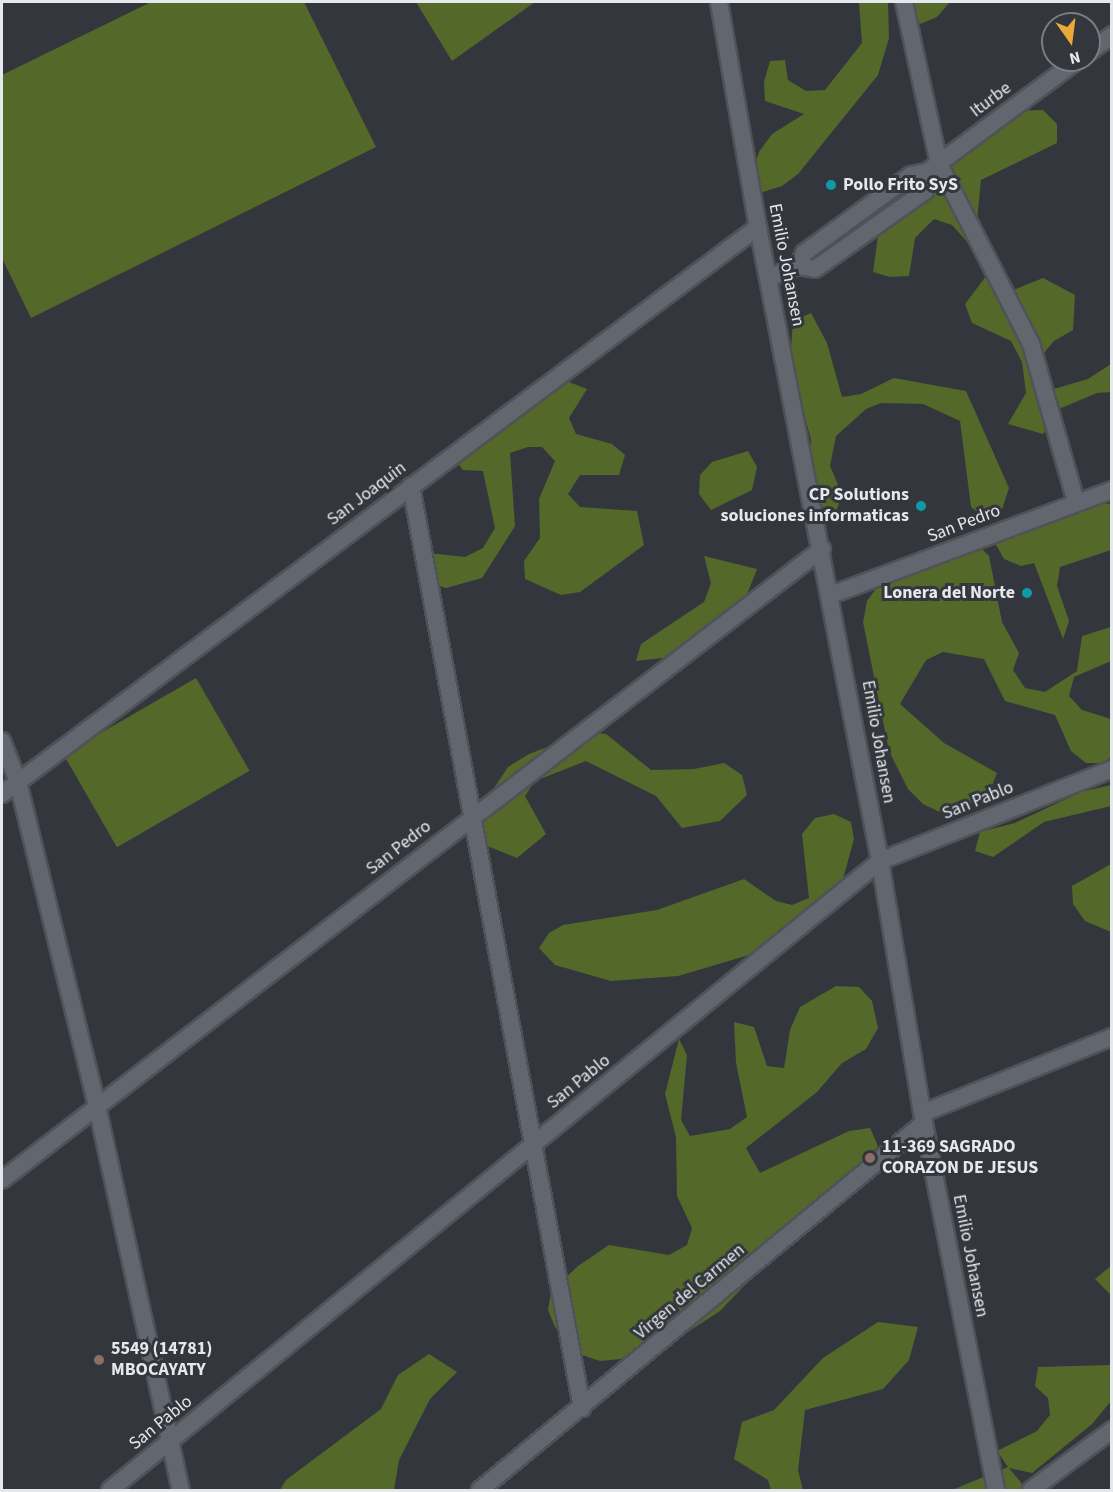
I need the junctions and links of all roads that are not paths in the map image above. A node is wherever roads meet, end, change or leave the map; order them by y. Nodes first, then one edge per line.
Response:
1 (718, 2) edge
2 (904, 2) edge
3 (1062, 72) edge
4 (933, 168) junction
5 (758, 227) junction
6 (768, 278) junction
7 (411, 486) junction
8 (1112, 490) edge
9 (1076, 502) junction
10 (822, 549) junction
11 (831, 595) junction
12 (2, 741) edge
13 (1112, 768) edge
14 (18, 782) junction
15 (2, 794) edge
16 (473, 816) junction
17 (880, 861) junction
18 (1112, 1037) edge
19 (97, 1106) junction
20 (923, 1118) junction
21 (534, 1145) junction
22 (2, 1180) edge
23 (582, 1408) junction
24 (1112, 1430) edge
25 (170, 1441) junction
26 (110, 1491) edge
27 (181, 1491) edge
28 (480, 1491) edge
29 (996, 1491) edge
30 (1031, 1491) edge

1 - 5 street, Emilio Johansen
2 - 4 street
3 - 4 street, Iturbe
4 - 6 street, Iturbe
4 - 9 street
5 - 6 street, Emilio Johansen
5 - 7 street, San Joaquin
6 - 10 street, Emilio Johansen
7 - 14 street, San Joaquin
7 - 16 street
8 - 9 street, San Pedro
9 - 11 street, San Pedro
10 - 11 street, Emilio Johansen
10 - 16 street, San Pedro
11 - 17 street, Emilio Johansen
12 - 14 street
13 - 17 street, San Pablo
14 - 15 street, San Joaquin
14 - 19 street
16 - 19 street, San Pedro
16 - 21 street
17 - 20 street, Emilio Johansen
17 - 21 street, San Pablo
18 - 20 street, Virgen del Carmen
19 - 22 street, San Pedro
19 - 25 street
20 - 23 street, Virgen del Carmen
20 - 29 street, Emilio Johansen
21 - 23 street
21 - 25 street, San Pablo
23 - 28 street, Virgen del Carmen
24 - 30 street
25 - 26 street, San Pablo
25 - 27 street

